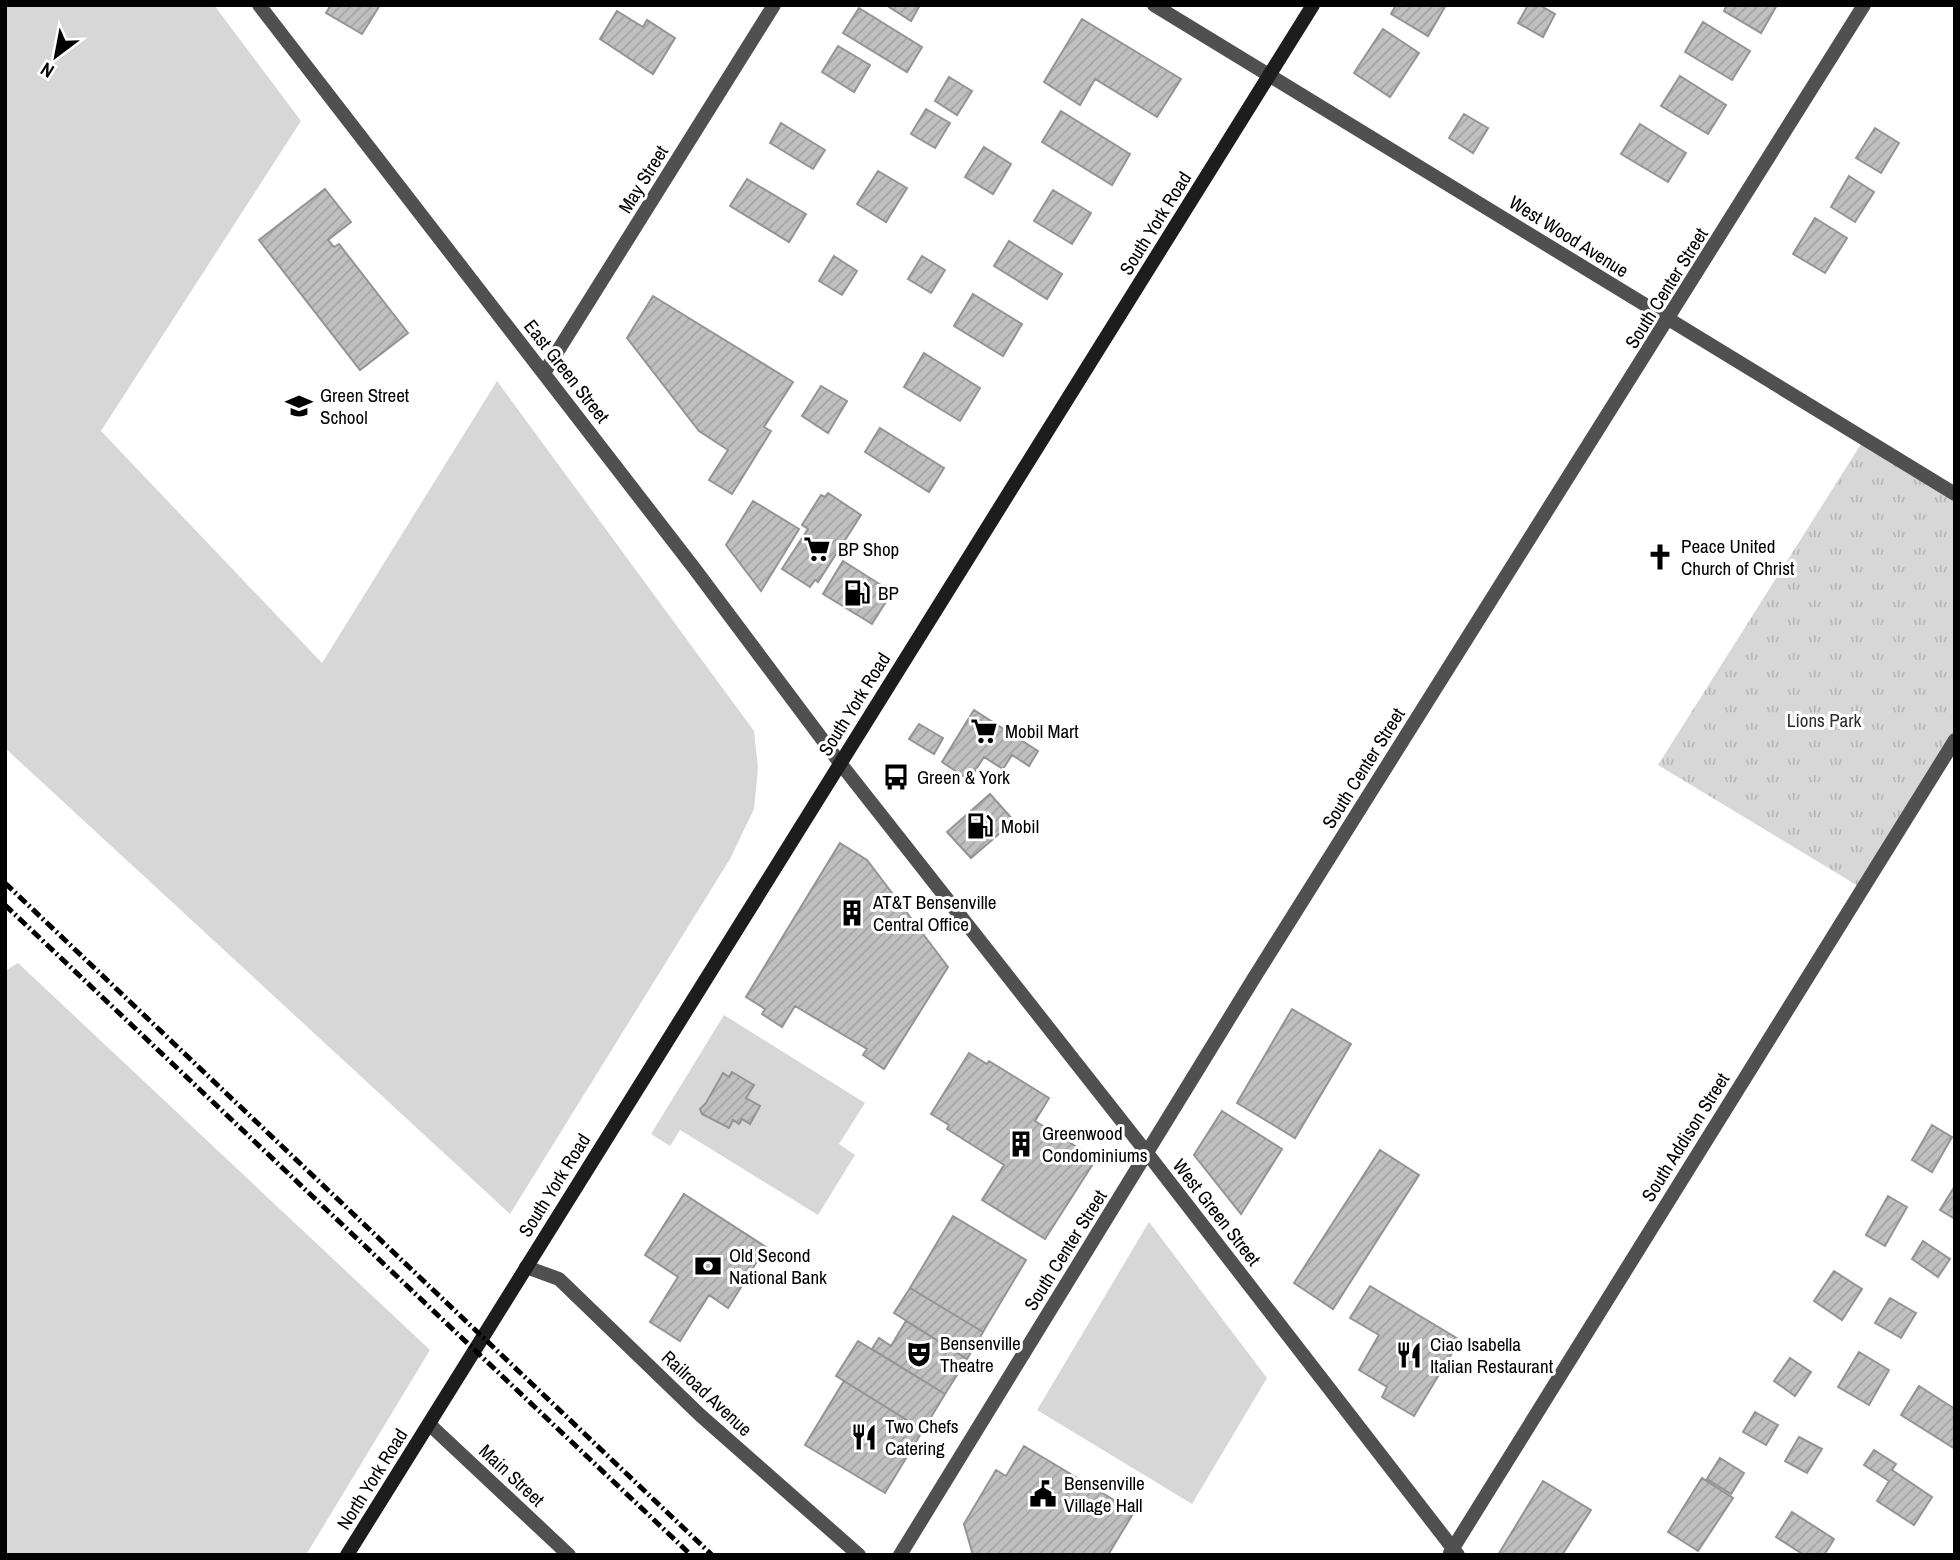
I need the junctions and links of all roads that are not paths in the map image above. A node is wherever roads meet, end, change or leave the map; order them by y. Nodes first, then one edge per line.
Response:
1 (260, 5) edge
2 (774, 5) edge
3 (1154, 5) edge
4 (1314, 5) edge
5 (1864, 5) edge
6 (1270, 75) junction
7 (1669, 320) junction
8 (544, 373) junction
9 (1955, 494) edge
10 (1955, 740) edge
11 (840, 763) junction
12 (1147, 1153) junction
13 (526, 1267) junction
14 (429, 1424) junction
15 (1453, 1552) edge
16 (347, 1555) edge
17 (569, 1555) edge
18 (859, 1555) edge
19 (900, 1555) edge

1 - 8 street, East Green Street
2 - 8 street, May Street
3 - 6 street, West Wood Avenue
4 - 6 main road, South York Road
5 - 7 street, South Center Street
6 - 7 street, West Wood Avenue
6 - 11 main road, South York Road
7 - 9 street, West Wood Avenue
7 - 12 street, South Center Street
8 - 11 street, East Green Street
10 - 15 street, South Addison Street
11 - 12 street, West Green Street
11 - 13 main road, South York Road
12 - 15 street, West Green Street
12 - 19 street, South Center Street
13 - 14 main road, South York Road
13 - 18 street, Railroad Avenue
14 - 16 main road, North York Road
14 - 17 street, Main Street

